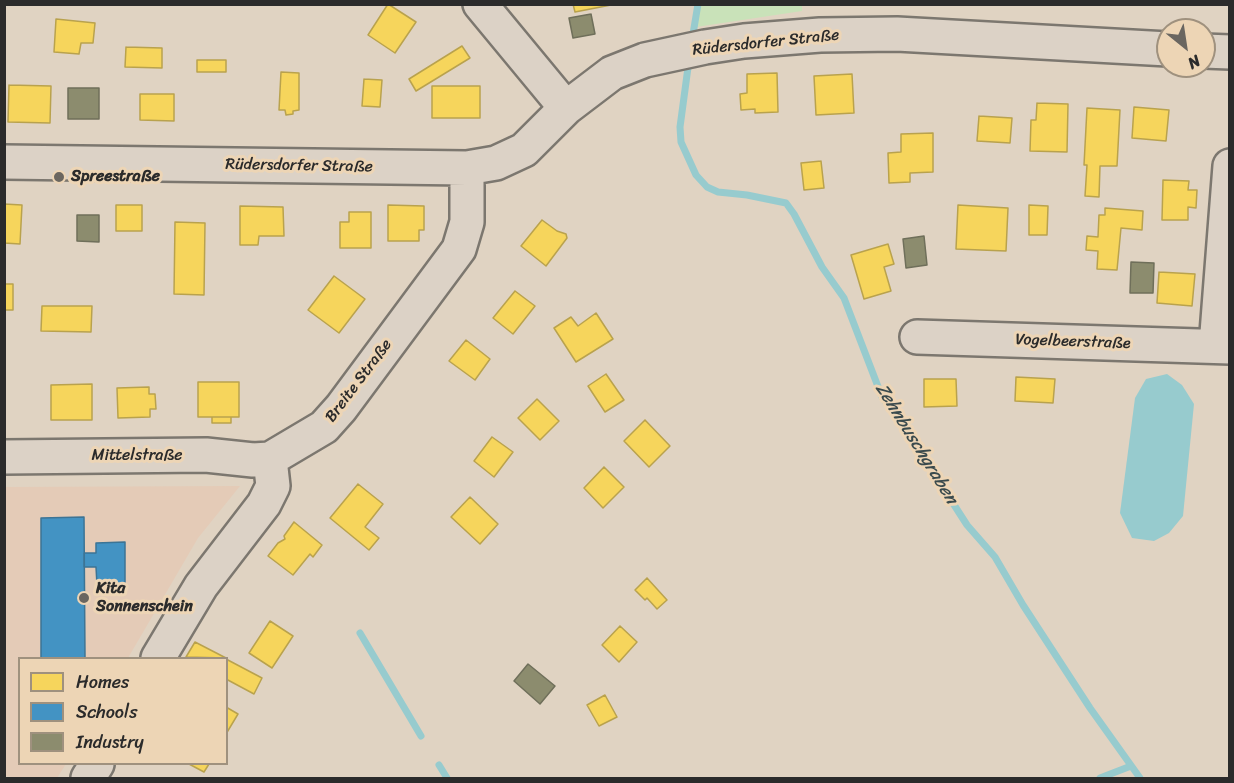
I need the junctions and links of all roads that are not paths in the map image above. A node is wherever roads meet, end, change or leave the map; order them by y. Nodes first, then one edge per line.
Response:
1 (480, 4) edge
2 (1156, 48) edge
3 (566, 108) junction
4 (4, 162) edge
5 (1230, 166) edge
6 (467, 168) junction
7 (917, 337) dead end
8 (1223, 346) edge
9 (4, 457) edge
10 (270, 459) junction
11 (159, 657) edge
12 (96, 765) edge
13 (88, 778) edge

1 - 3 street
2 - 3 street, Rüdersdorfer Straße
3 - 6 street, Rüdersdorfer Straße
4 - 6 street, Rüdersdorfer Straße
5 - 8 street
6 - 10 street, Breite Straße
7 - 8 street, Vogelbeerstraße
9 - 10 street, Mittelstraße
10 - 11 street
12 - 13 street

